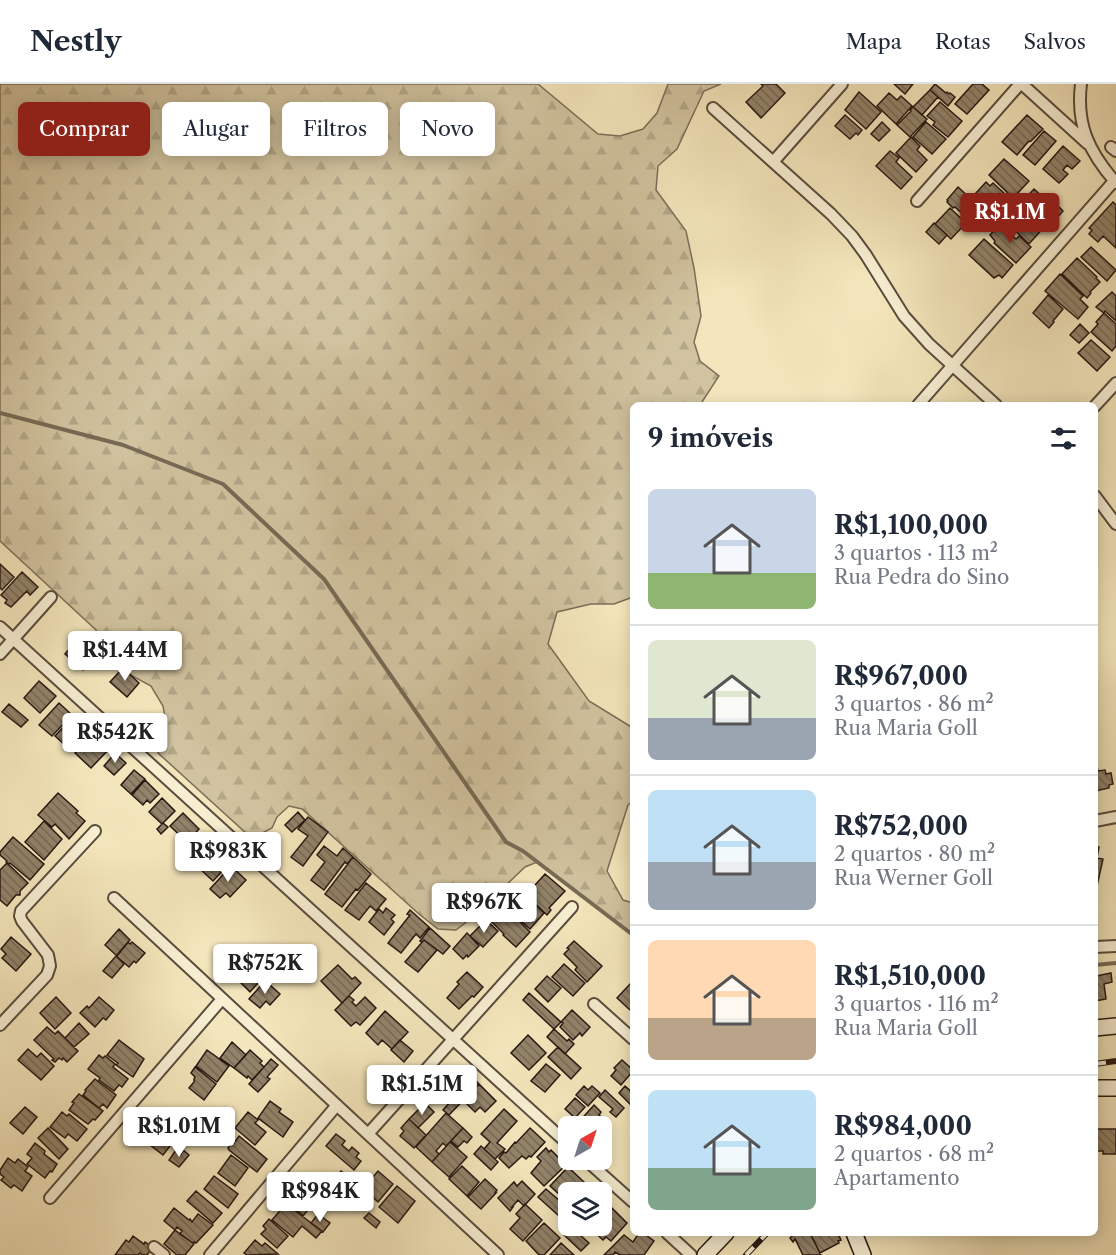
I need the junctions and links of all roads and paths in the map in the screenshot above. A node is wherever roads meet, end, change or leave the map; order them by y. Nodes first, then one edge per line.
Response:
1 (842, 84) edge
2 (1021, 84) edge
3 (1081, 84) edge
4 (713, 108) dead end
5 (1088, 144) junction
6 (773, 162) junction
7 (1115, 182) edge
8 (917, 201) dead end
9 (953, 365) junction
10 (1116, 383) edge
11 (921, 402) edge
12 (993, 402) edge
13 (1098, 403) edge
14 (1098, 500) edge
15 (1116, 524) edge
16 (51, 597) dead end
17 (0, 627) edge
18 (14, 639) junction
19 (0, 654) edge
20 (1116, 817) edge
21 (1098, 820) edge
22 (95, 831) dead end
23 (114, 898) dead end
24 (572, 908) dead end
25 (1116, 946) edge
26 (1098, 947) edge
27 (222, 999) junction
28 (594, 1004) dead end
29 (0, 1025) edge
30 (1116, 1026) edge
31 (1098, 1028) edge
32 (630, 1036) edge
33 (454, 1039) junction
34 (1098, 1088) edge
35 (1116, 1088) edge
36 (337, 1105) junction
37 (368, 1134) junction
38 (558, 1135) edge
39 (597, 1170) edge
40 (50, 1198) dead end
41 (630, 1200) edge
42 (669, 1236) edge
43 (723, 1236) edge
44 (855, 1236) edge
45 (154, 1246) dead end
46 (164, 1255) edge
47 (210, 1255) edge
48 (498, 1255) edge
49 (691, 1255) edge
50 (705, 1255) edge
51 (863, 1255) edge

1 - 6 street
2 - 5 street
2 - 8 street
3 - 5 street
4 - 6 street
5 - 7 street
6 - 9 street
7 - 9 street
9 - 11 street
9 - 12 street
10 - 13 street
14 - 15 street
16 - 18 street
17 - 18 street
18 - 19 street
18 - 33 street
20 - 21 street
22 - 29 street
23 - 27 street
24 - 33 street
25 - 26 street
27 - 36 street
27 - 40 street
28 - 32 street
30 - 31 main road
33 - 37 street
33 - 38 street
34 - 35 main road
36 - 37 street
36 - 47 street
37 - 48 street
39 - 41 street
42 - 49 street
43 - 50 main road
44 - 51 main road
45 - 46 street

